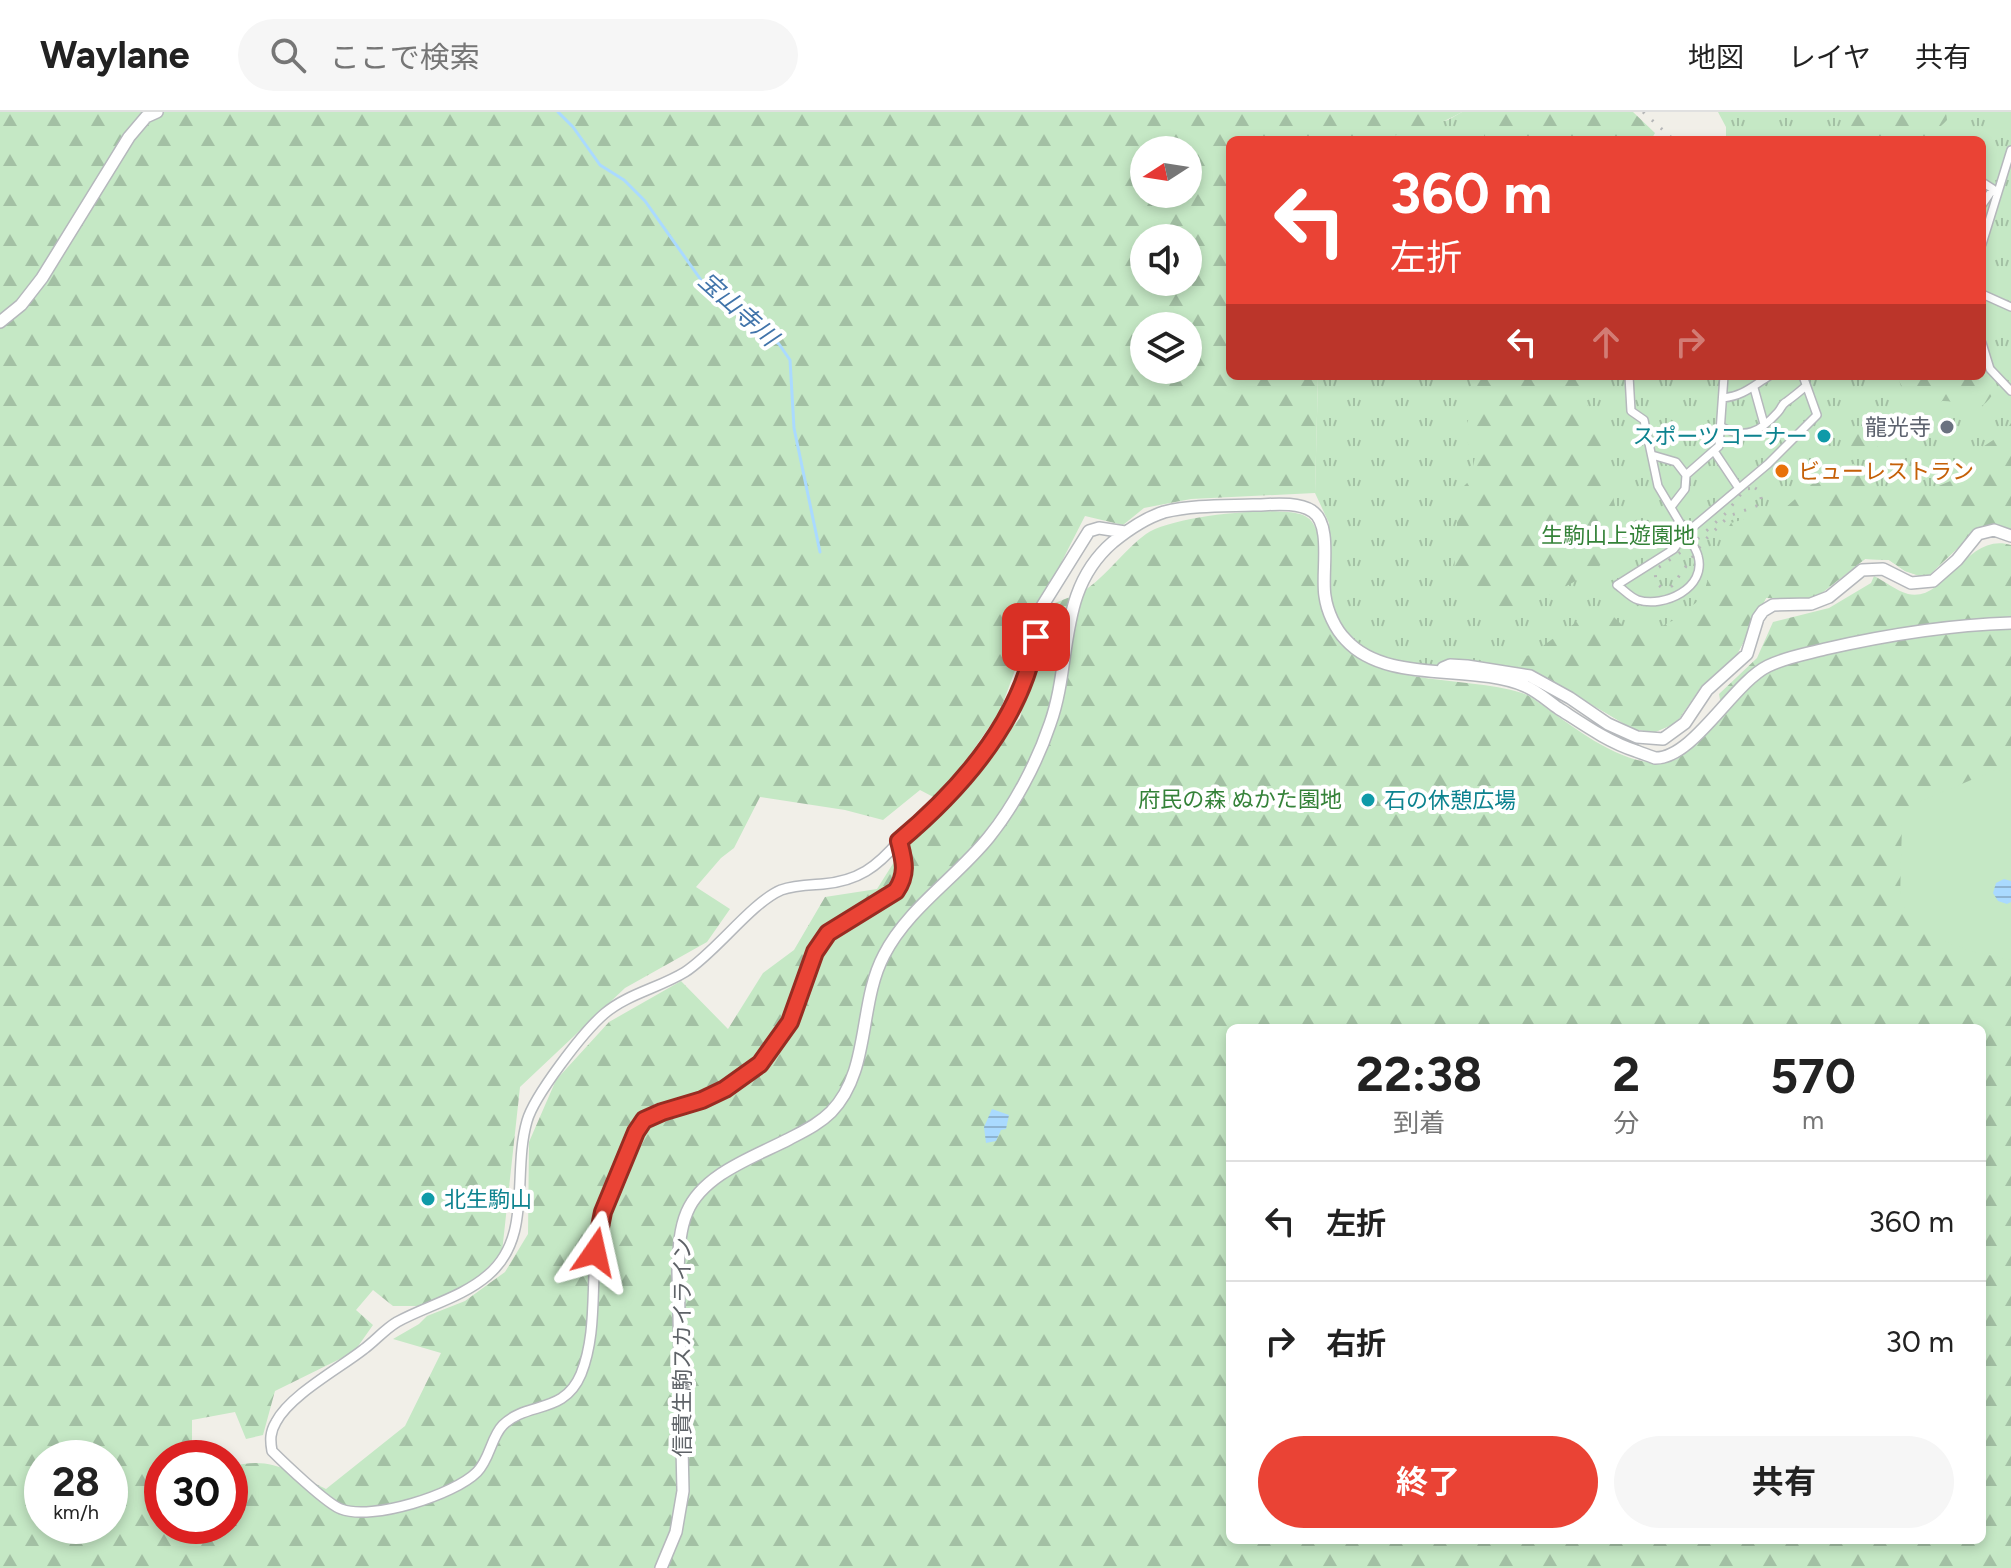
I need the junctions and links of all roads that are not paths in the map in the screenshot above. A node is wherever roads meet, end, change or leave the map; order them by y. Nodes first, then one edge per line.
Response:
1 (157, 112) edge
2 (2011, 150) edge
3 (1986, 185) edge
4 (1986, 200) edge
5 (1986, 208) edge
6 (1992, 212) junction
7 (1986, 231) edge
8 (1986, 296) edge
9 (2011, 307) edge
10 (0, 322) edge
11 (1986, 356) edge
12 (1629, 380) edge
13 (1724, 380) edge
14 (1758, 380) edge
15 (1804, 380) edge
16 (1806, 386) junction
17 (1754, 388) junction
18 (2011, 391) edge
19 (1723, 398) junction
20 (1764, 424) junction
21 (1722, 427) junction
22 (1714, 451) junction
23 (1652, 455) junction
24 (1686, 475) junction
25 (1738, 487) junction
26 (1671, 507) junction
27 (1125, 532) junction
28 (1686, 533) junction
29 (2011, 536) edge
30 (2011, 623) edge
31 (1439, 670) junction
32 (899, 841) junction
33 (661, 1568) edge

1 - 10 street
2 - 6 street
3 - 4 street
5 - 6 street
6 - 7 street
8 - 9 street
11 - 18 street
12 - 23 street
13 - 19 street
14 - 17 street
15 - 16 street
16 - 20 street
16 - 25 street
17 - 19 street
17 - 20 street
19 - 21 street
20 - 21 street
21 - 22 street
22 - 24 street
22 - 25 street
23 - 24 street
23 - 26 street
24 - 26 street
25 - 28 street
26 - 28 street
27 - 31 street, 信貴生駒スカイライン
27 - 32 street
27 - 33 street, 信貴生駒スカイライン
28 - 28 street
29 - 31 street
30 - 31 street, 信貴生駒スカイライン
32 - 32 street

